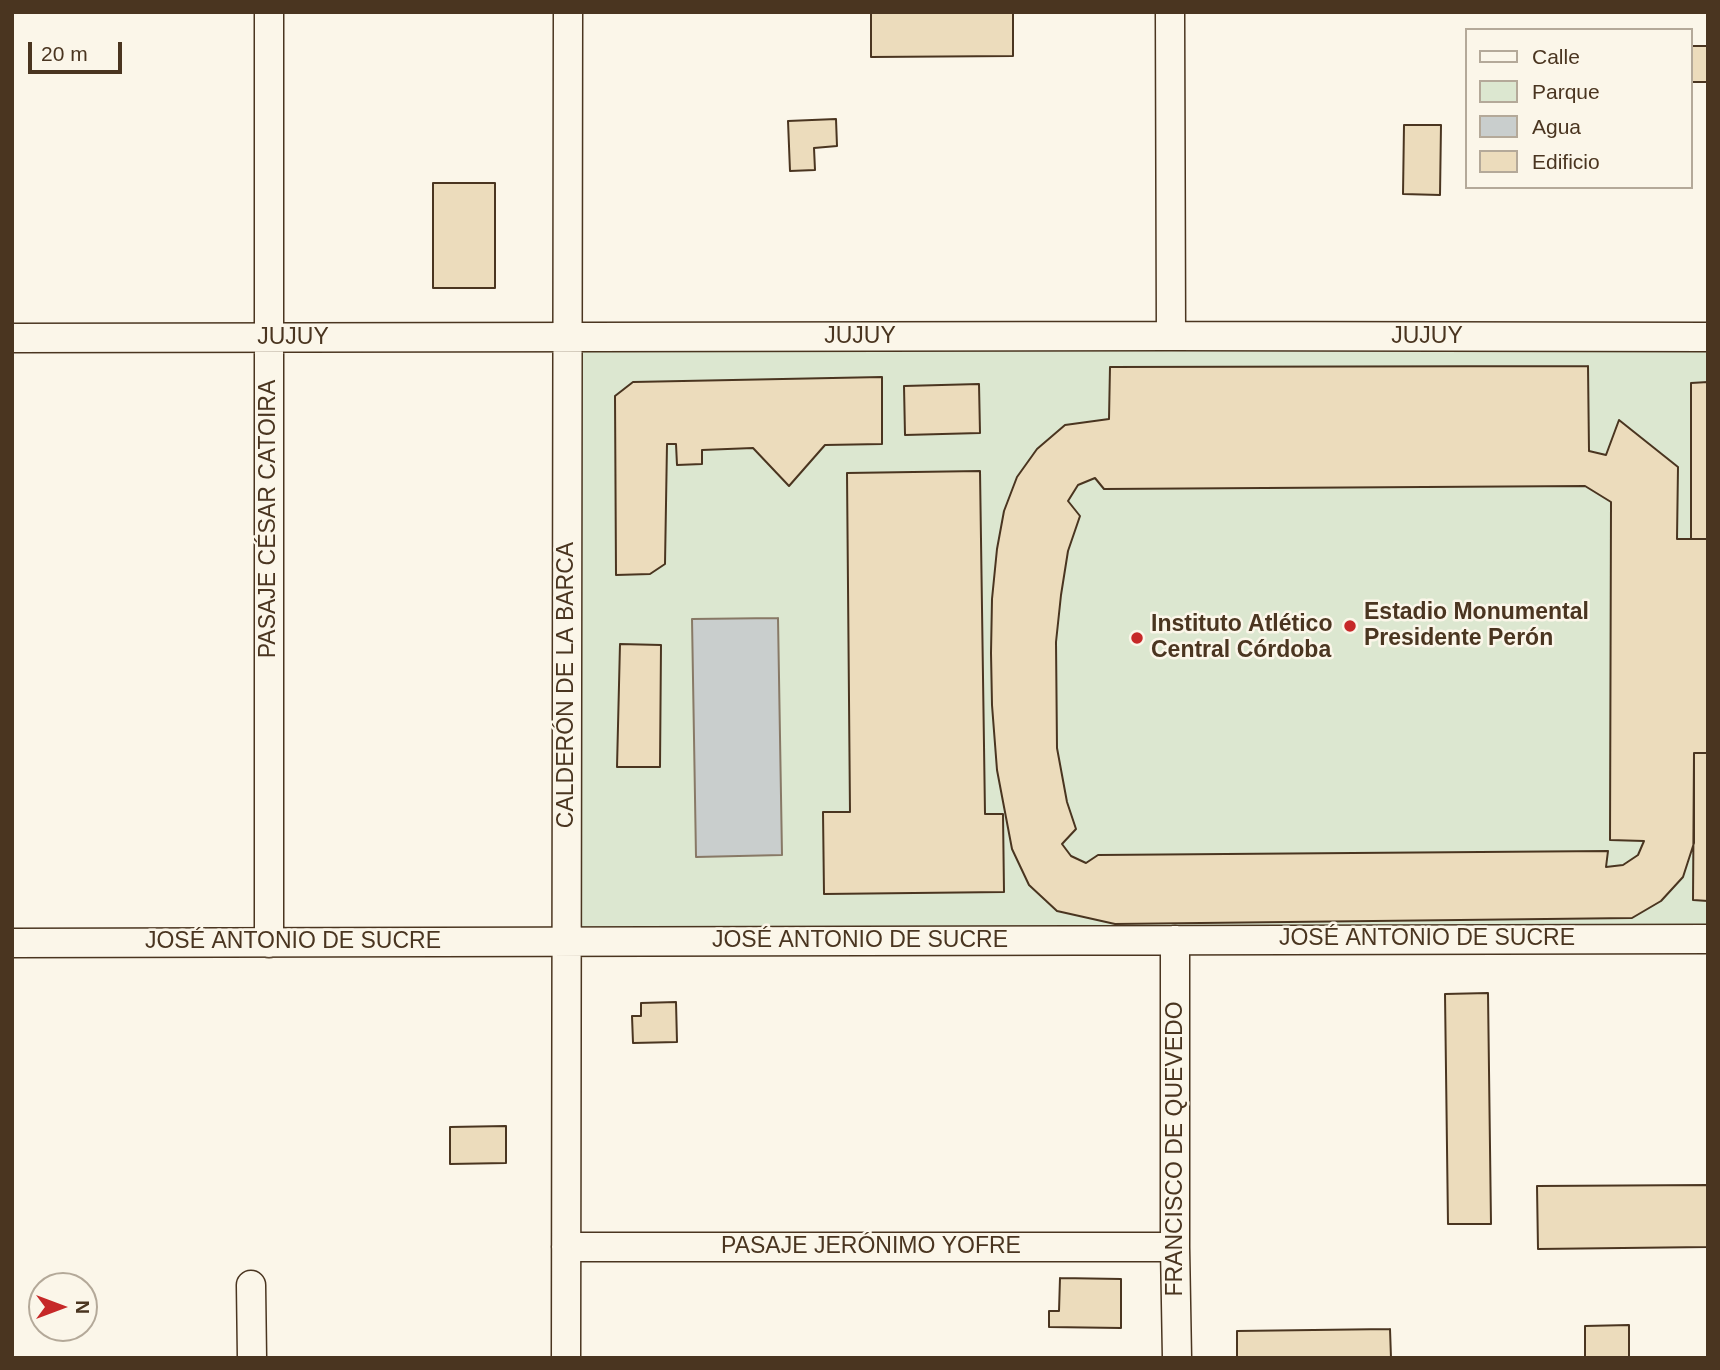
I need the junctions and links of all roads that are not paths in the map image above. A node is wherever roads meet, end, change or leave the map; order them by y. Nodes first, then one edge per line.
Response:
1 (269, 12) edge
2 (568, 12) edge
3 (1170, 12) edge
4 (1171, 336) junction
5 (1708, 337) edge
6 (12, 338) edge
7 (269, 338) junction
8 (567, 338) junction
9 (1708, 939) edge
10 (1175, 940) junction
11 (566, 942) junction
12 (12, 943) edge
13 (269, 943) junction
14 (566, 1247) junction
15 (1175, 1247) junction
16 (251, 1285) dead end
17 (252, 1358) edge
18 (566, 1358) edge
19 (1177, 1358) edge

1 - 7 street, PASAJE CÉSAR CATOIRA
2 - 8 street, CALDERÓN DE LA BARCA
3 - 4 street
4 - 5 street, JUJUY
4 - 8 street, JUJUY
6 - 7 street, JUJUY
7 - 8 street, JUJUY
7 - 13 street, PASAJE CÉSAR CATOIRA
8 - 11 street, CALDERÓN DE LA BARCA
9 - 10 street, JOSÉ ANTONIO DE SUCRE
10 - 11 street, JOSÉ ANTONIO DE SUCRE
10 - 15 street, FRANCISCO DE QUEVEDO
11 - 13 street, JOSÉ ANTONIO DE SUCRE
11 - 14 street, CALDERÓN DE LA BARCA
12 - 13 street, JOSÉ ANTONIO DE SUCRE
14 - 15 street, PASAJE JERÓNIMO YOFRE
14 - 18 street, CALDERÓN DE LA BARCA
15 - 19 street, FRANCISCO DE QUEVEDO
16 - 17 street

